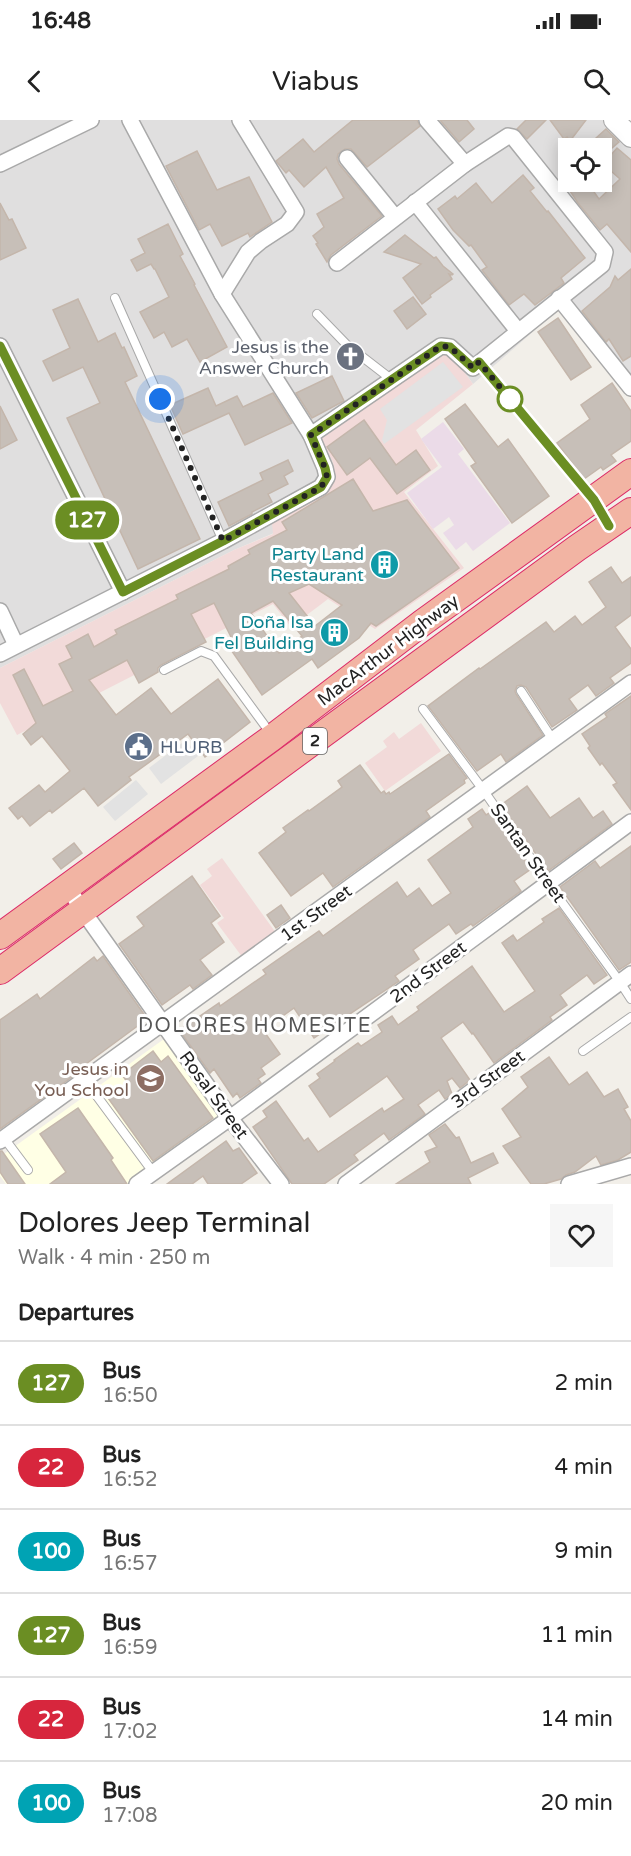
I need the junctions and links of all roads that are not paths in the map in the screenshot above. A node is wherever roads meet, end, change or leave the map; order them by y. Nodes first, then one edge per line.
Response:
1 (91, 120) edge
2 (130, 120) edge
3 (240, 120) edge
4 (427, 120) edge
5 (614, 120) edge
6 (631, 138) edge
7 (347, 158) dead end
8 (0, 162) edge
9 (465, 164) junction
10 (415, 202) junction
11 (395, 217) junction
12 (337, 262) dead end
13 (222, 294) junction
14 (115, 298) dead end
15 (559, 298) junction
16 (317, 314) dead end
17 (518, 331) junction
18 (0, 346) edge
19 (479, 362) junction
20 (391, 379) junction
21 (631, 388) edge
22 (311, 435) junction
23 (631, 472) edge
24 (594, 500) junction
25 (631, 511) edge
26 (609, 526) junction
27 (223, 541) junction
28 (123, 592) junction
29 (0, 611) edge
30 (16, 645) junction
31 (0, 654) edge
32 (164, 670) dead end
33 (631, 683) edge
34 (521, 691) dead end
35 (423, 709) dead end
36 (554, 740) junction
37 (281, 748) junction
38 (484, 790) junction
39 (631, 822) edge
40 (548, 883) junction
41 (67, 886) junction
42 (83, 912) junction
43 (0, 936) edge
44 (1, 967) edge
45 (626, 978) edge
46 (631, 999) edge
47 (631, 1017) edge
48 (163, 1023) junction
49 (583, 1051) dead end
50 (85, 1080) junction
51 (230, 1118) junction
52 (2, 1140) edge
53 (631, 1166) edge
54 (28, 1170) dead end
55 (153, 1172) junction
56 (137, 1184) edge
57 (281, 1184) edge
58 (346, 1184) edge
59 (569, 1184) edge

1 - 8 street
2 - 13 street
3 - 13 street
4 - 9 street
5 - 6 street
7 - 11 street
9 - 10 street
9 - 15 street
10 - 11 street
10 - 17 street
11 - 12 street
13 - 22 street
14 - 27 lane
15 - 17 street
15 - 21 street
16 - 20 lane
17 - 19 street
18 - 28 street
19 - 20 street
19 - 24 lane
20 - 22 street
22 - 27 street
23 - 24 highway, MacArthur Highway / 2
24 - 26 lane
24 - 37 highway, MacArthur Highway / 2
25 - 26 highway, MacArthur Highway / 2
26 - 37 highway, MacArthur Highway / 2
27 - 28 street
28 - 30 street
29 - 30 street
30 - 31 street
32 - 37 lane
33 - 36 street, 1st Street
34 - 36 lane
35 - 38 lane, Santan Street
36 - 38 street, 1st Street
37 - 41 highway, MacArthur Highway / 2
37 - 42 highway, MacArthur Highway / 2
38 - 40 lane, Santan Street
38 - 48 street, 1st Street
39 - 40 street, 2nd Street
40 - 45 lane, Santan Street
40 - 51 street, 2nd Street
41 - 42 street, Rosal Street
41 - 43 highway, MacArthur Highway / 2
42 - 44 highway, MacArthur Highway / 2
42 - 48 street, Rosal Street
45 - 46 lane, Santan Street
45 - 58 street, 3rd Street
47 - 49 lane
48 - 50 street, 1st Street
48 - 51 street, Rosal Street
50 - 52 street, 1st Street
50 - 55 lane
51 - 55 street, 2nd Street
51 - 57 street, Rosal Street
52 - 54 lane
53 - 59 street
55 - 56 street, 2nd Street

